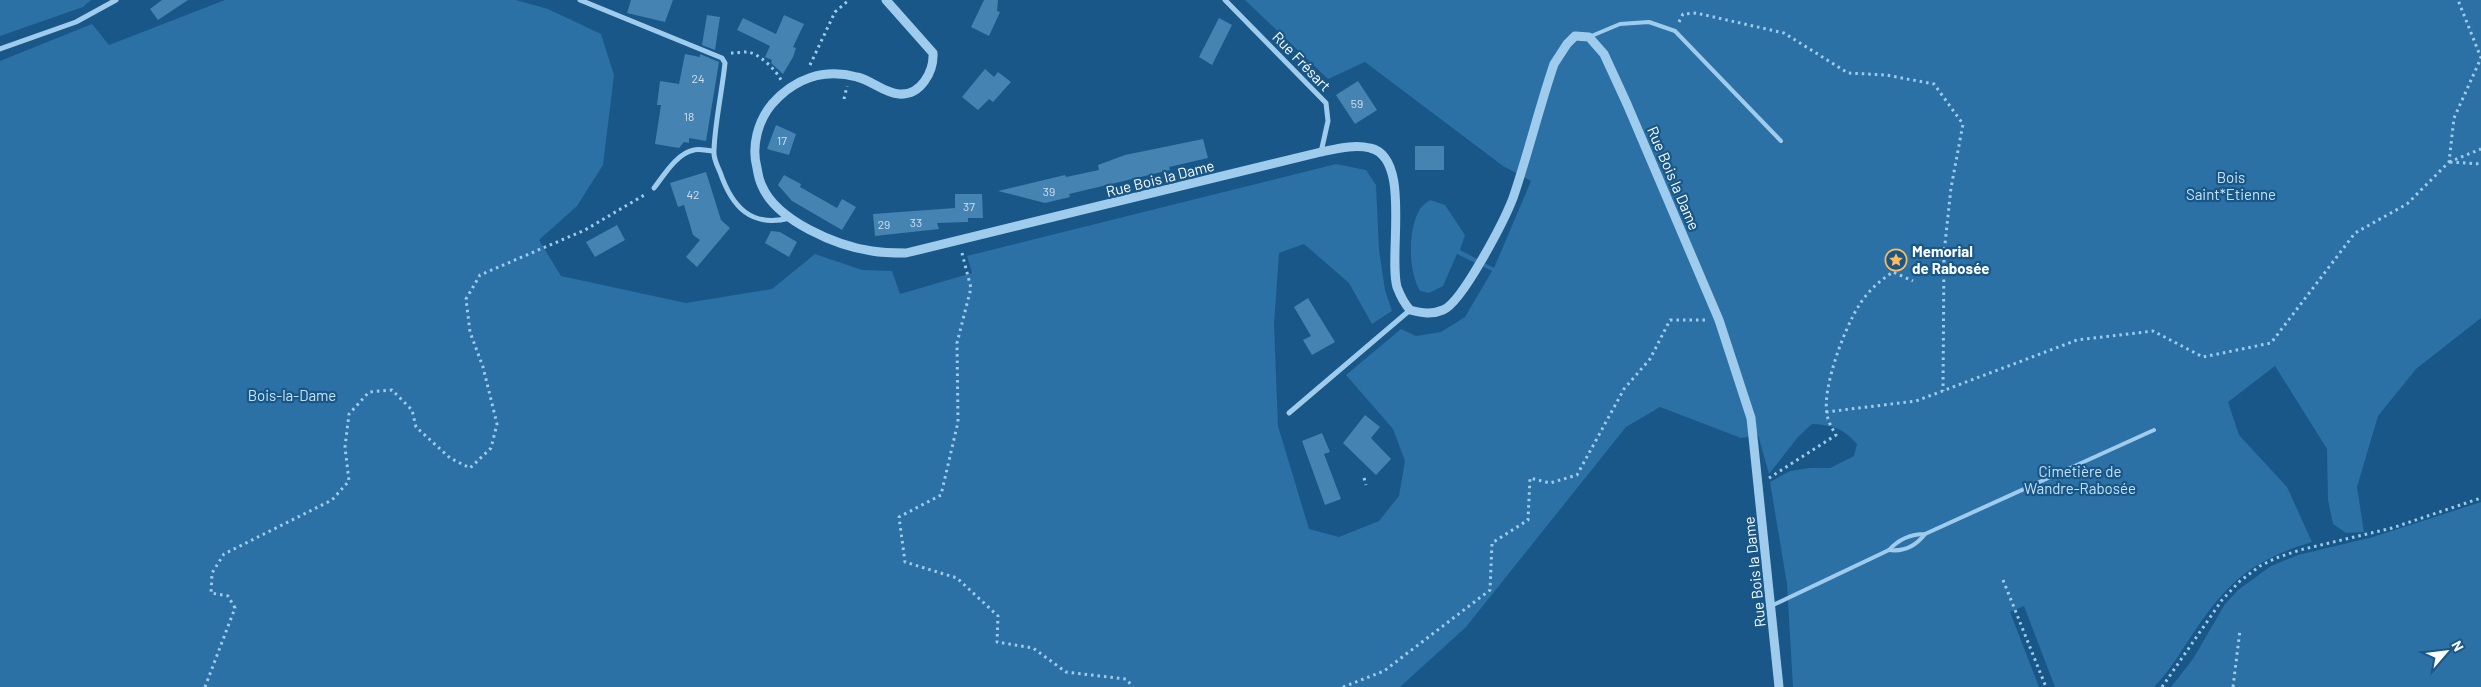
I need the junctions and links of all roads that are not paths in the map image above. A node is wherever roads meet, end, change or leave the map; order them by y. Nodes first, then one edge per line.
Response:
1 (116, 0) edge
2 (580, 0) edge
3 (886, 0) edge
4 (1225, 0) edge
5 (1589, 36) junction
6 (0, 49) edge
7 (1782, 141) dead end
8 (714, 151) junction
9 (1321, 152) junction
10 (654, 188) road end
11 (790, 218) junction
12 (1410, 310) junction
13 (1289, 413) dead end
14 (2154, 430) dead end
15 (1925, 534) junction
16 (1889, 550) junction
17 (1771, 606) junction
18 (1778, 687) edge

1 - 6 street
2 - 8 street
3 - 11 street, Rue Bois la Dame
4 - 9 street, Rue Frésart
5 - 7 lane
5 - 12 street
5 - 17 street, Rue Bois la Dame
8 - 10 street
8 - 11 street
9 - 11 street, Rue Bois la Dame
9 - 12 street, Rue Bois la Dame
12 - 13 street
14 - 15 lane
15 - 16 lane
15 - 16 lane
16 - 17 lane
17 - 18 street, Rue Bois la Dame

